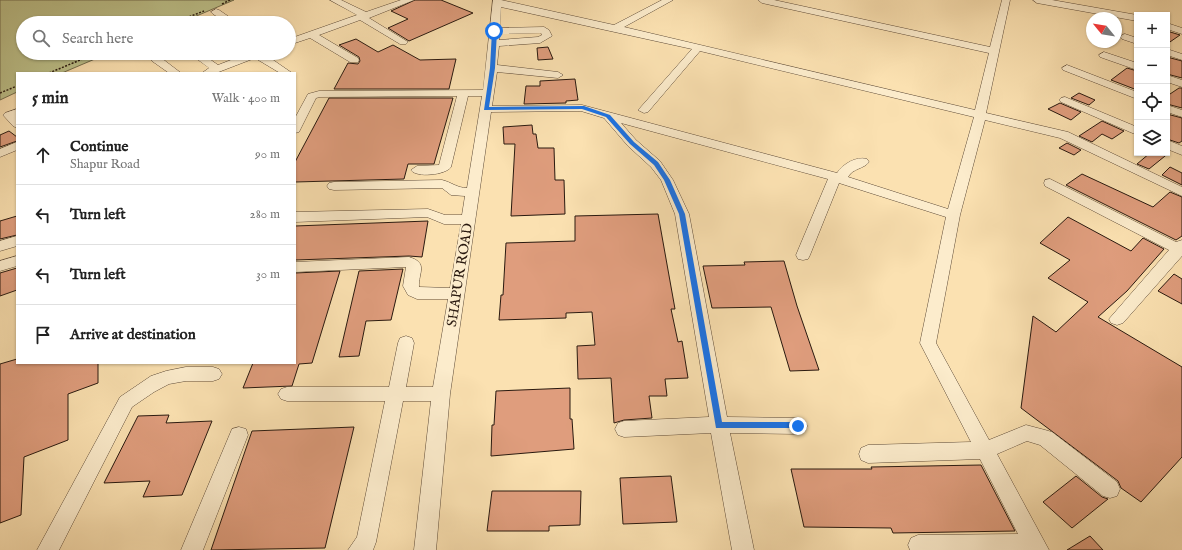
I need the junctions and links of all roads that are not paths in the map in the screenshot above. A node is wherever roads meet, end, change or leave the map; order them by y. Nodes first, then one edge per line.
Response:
1 (334, 0) edge
2 (409, 0) edge
3 (669, 0) edge
4 (762, 0) edge
5 (1006, 0) edge
6 (1037, 0) edge
7 (503, 1) edge
8 (218, 8) road end
9 (226, 16) edge
10 (364, 17) junction
11 (1134, 17) edge
12 (1170, 27) edge
13 (615, 28) junction
14 (1182, 31) edge
15 (311, 34) junction
16 (1125, 36) dead end
17 (296, 39) edge
18 (1134, 40) edge
19 (403, 42) dead end
20 (696, 51) junction
21 (994, 51) junction
22 (1170, 53) edge
23 (1104, 55) dead end
24 (1182, 57) edge
25 (157, 60) edge
26 (200, 60) edge
27 (240, 60) edge
28 (268, 60) edge
29 (354, 60) dead end
30 (1134, 66) edge
31 (492, 68) junction
32 (1067, 68) dead end
33 (175, 72) edge
34 (211, 72) edge
35 (286, 72) edge
36 (558, 75) dead end
37 (1170, 79) edge
38 (1182, 84) edge
39 (463, 93) junction
40 (488, 93) junction
41 (1134, 95) edge
42 (1065, 100) dead end
43 (486, 109) junction
44 (1170, 109) edge
45 (644, 110) dead end
46 (16, 112) edge
47 (1182, 114) edge
48 (980, 115) junction
49 (608, 116) junction
50 (16, 123) edge
51 (296, 128) edge
52 (1134, 130) edge
53 (1170, 145) edge
54 (16, 146) edge
55 (1182, 151) edge
56 (0, 153) edge
57 (863, 162) dead end
58 (417, 170) dead end
59 (837, 178) junction
60 (1050, 183) dead end
61 (334, 186) dead end
62 (473, 192) junction
63 (1182, 192) edge
64 (953, 214) junction
65 (296, 217) edge
66 (469, 220) junction
67 (16, 241) edge
68 (0, 246) edge
69 (1181, 248) edge
70 (803, 255) dead end
71 (16, 261) edge
72 (0, 266) edge
73 (296, 267) edge
74 (457, 294) junction
75 (1117, 319) dead end
76 (406, 342) dead end
77 (213, 374) dead end
78 (287, 394) dead end
79 (395, 394) junction
80 (441, 394) junction
81 (719, 425) junction
82 (798, 426) dead end
83 (624, 429) dead end
84 (239, 435) dead end
85 (985, 450) junction
86 (868, 454) dead end
87 (1110, 489) dead end
88 (918, 545) dead end
89 (1037, 547) edge
90 (48, 550) edge
91 (192, 550) edge
92 (359, 550) edge
93 (425, 550) edge
94 (743, 550) edge

1 - 10 street
2 - 10 street
3 - 13 street
4 - 21 street
5 - 21 street
6 - 11 street
7 - 13 street
7 - 31 street, SHAPUR ROAD
8 - 9 street
10 - 15 street
10 - 19 street
12 - 14 street
13 - 20 street
15 - 17 street
15 - 29 street
16 - 18 street
20 - 45 street
20 - 48 street
21 - 48 street
22 - 24 street
23 - 30 street
25 - 33 street
26 - 34 street
27 - 34 street
28 - 35 street
31 - 36 street
31 - 40 street, SHAPUR ROAD
32 - 41 street
37 - 38 street
39 - 40 street
39 - 51 street
39 - 58 street
40 - 43 street, SHAPUR ROAD
42 - 52 street
43 - 49 street
43 - 62 street, SHAPUR ROAD
44 - 47 street
46 - 50 street
48 - 63 street
48 - 64 street
49 - 59 street
49 - 81 street
53 - 55 street
54 - 56 street
57 - 59 street
59 - 64 street
59 - 70 street
60 - 69 street
61 - 62 street
62 - 66 street, SHAPUR ROAD
64 - 85 street
65 - 66 street
66 - 74 street, SHAPUR ROAD
67 - 68 street
69 - 75 street
71 - 72 street
73 - 74 street
74 - 80 street, SHAPUR ROAD
76 - 79 street
77 - 90 street
78 - 79 street
79 - 80 street
79 - 92 street
80 - 93 street, SHAPUR ROAD
81 - 82 street
81 - 83 street
81 - 94 street
84 - 91 street
85 - 86 street
85 - 87 street
85 - 89 street
88 - 89 street

